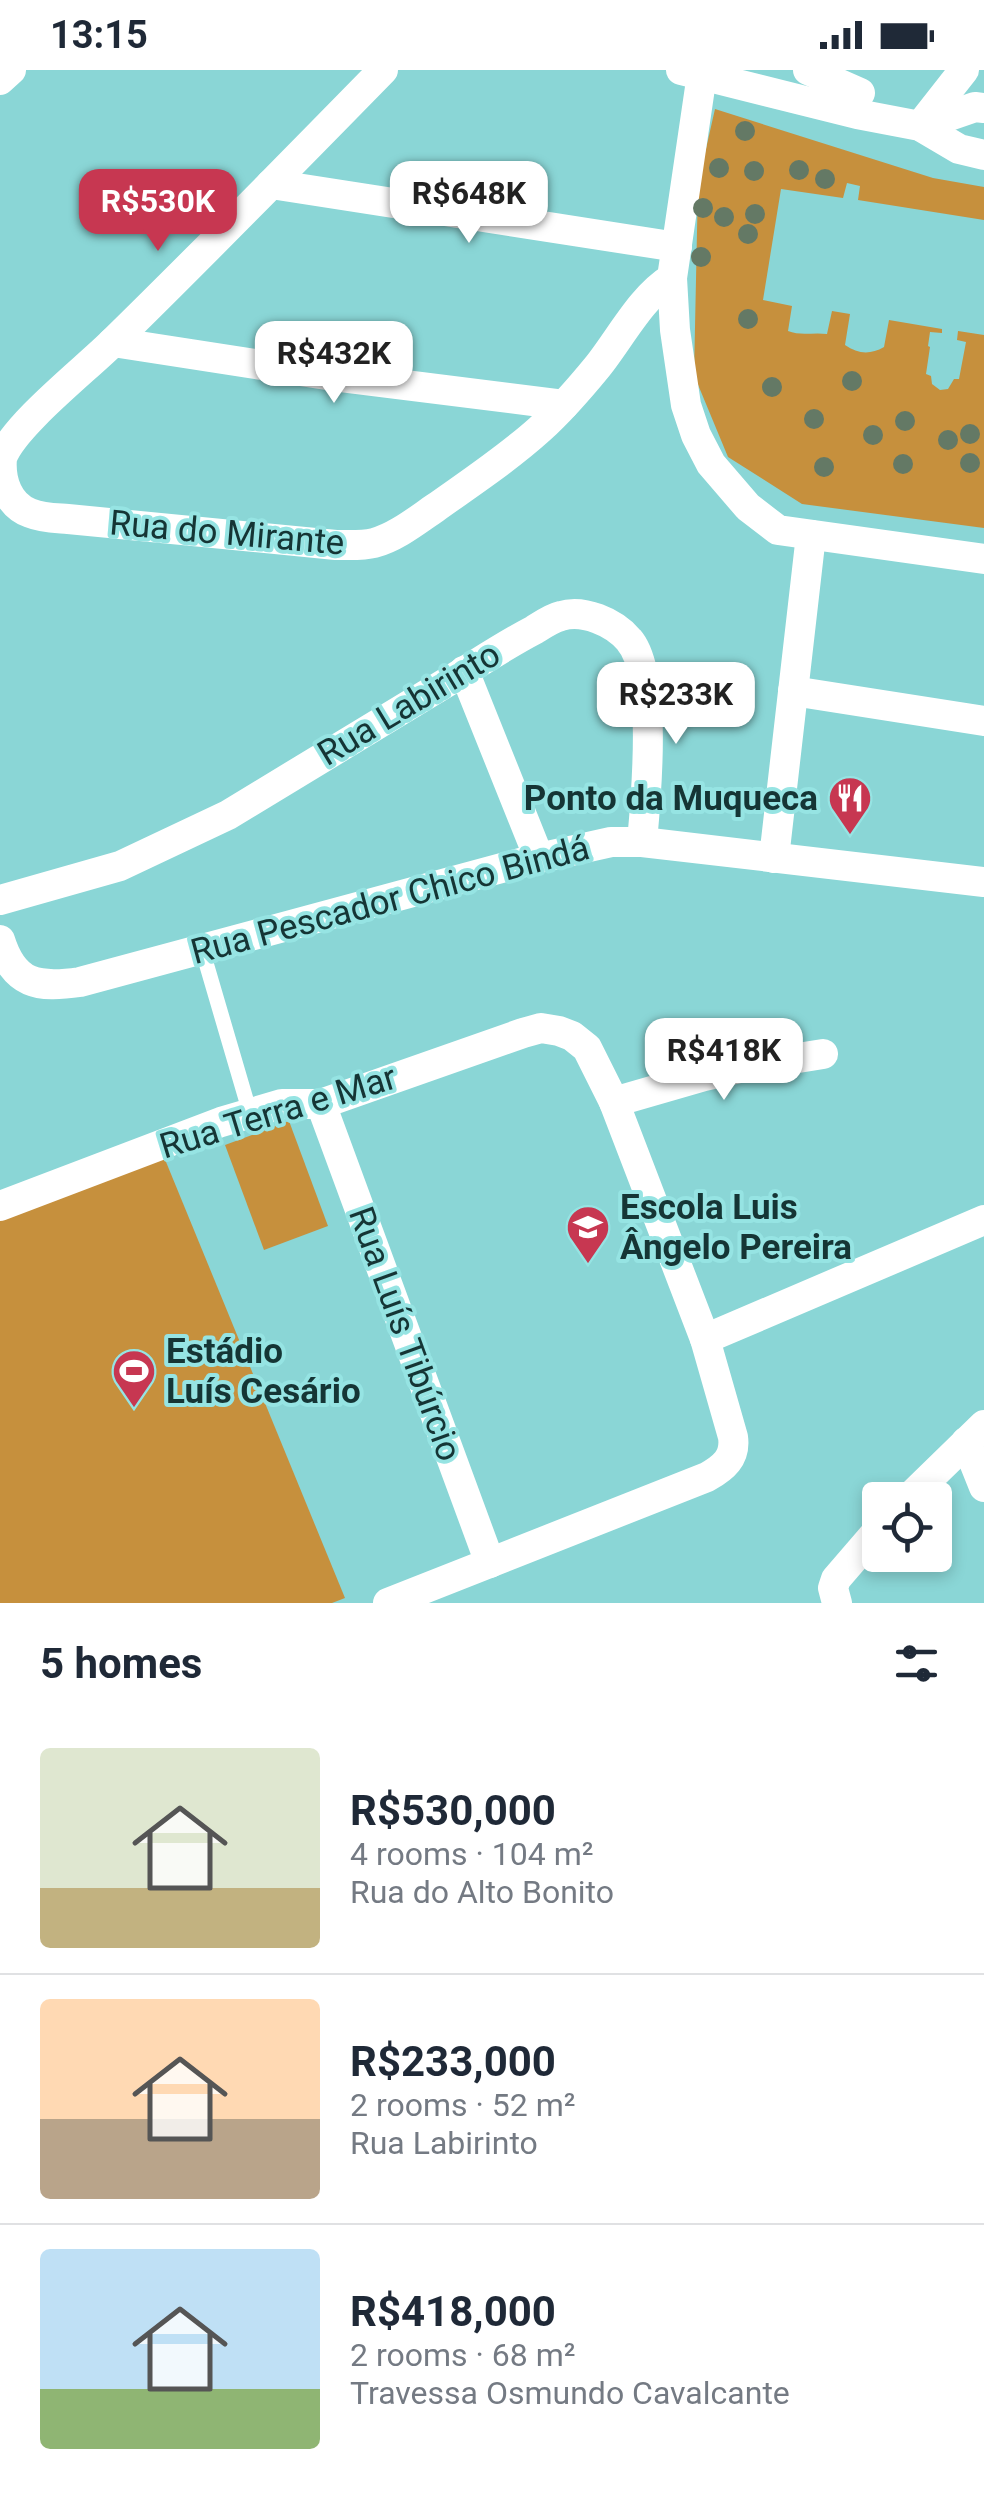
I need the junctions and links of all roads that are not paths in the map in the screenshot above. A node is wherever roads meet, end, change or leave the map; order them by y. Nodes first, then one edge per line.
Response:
1 (11, 70) edge
2 (383, 70) edge
3 (808, 70) edge
4 (964, 70) edge
5 (692, 72) edge
6 (0, 80) edge
7 (860, 92) edge
8 (984, 108) edge
9 (920, 126) junction
10 (984, 155) edge
11 (271, 184) junction
12 (677, 247) junction
13 (672, 278) junction
14 (113, 342) junction
15 (564, 405) junction
16 (0, 473) edge
17 (811, 536) junction
18 (984, 559) edge
19 (464, 671) junction
20 (793, 692) junction
21 (984, 721) edge
22 (642, 842) junction
23 (539, 858) junction
24 (774, 858) junction
25 (984, 882) edge
26 (0, 900) edge
27 (0, 940) edge
28 (202, 949) junction
29 (823, 1054) dead end
30 (614, 1102) junction
31 (320, 1104) junction
32 (250, 1114) junction
33 (4, 1195) edge
34 (984, 1220) edge
35 (705, 1339) junction
36 (975, 1433) edge
37 (925, 1482) edge
38 (984, 1488) edge
39 (862, 1547) edge
40 (490, 1563) junction
41 (835, 1596) edge
42 (388, 1603) edge

1 - 6 street
2 - 11 street
3 - 7 street
4 - 9 street
5 - 7 street
5 - 12 street
7 - 9 street
8 - 9 street
9 - 10 street
11 - 12 street
11 - 14 street
12 - 13 street
13 - 15 street, Rua do Mirante
13 - 17 street
14 - 15 street
14 - 16 street
15 - 16 street, Rua do Mirante
17 - 18 street
17 - 20 street
19 - 22 street, Rua Labirinto
19 - 23 street
19 - 26 street, Rua Labirinto
20 - 21 street
20 - 24 street
22 - 23 street, Rua Pescador Chico Bindá
22 - 24 street, Rua Pescador Chico Bindá
23 - 28 street, Rua Pescador Chico Bindá
24 - 25 street, Rua Pescador Chico Bindá
27 - 28 street, Rua Pescador Chico Bindá
28 - 32 lane
29 - 30 street
30 - 31 street, Rua Terra e Mar
30 - 35 street
31 - 32 street, Rua Terra e Mar
31 - 40 street, Rua Luís Tibúrcio
32 - 33 street, Rua Terra e Mar
34 - 35 street
35 - 40 street
36 - 37 street
36 - 38 street
39 - 41 street
40 - 42 street

